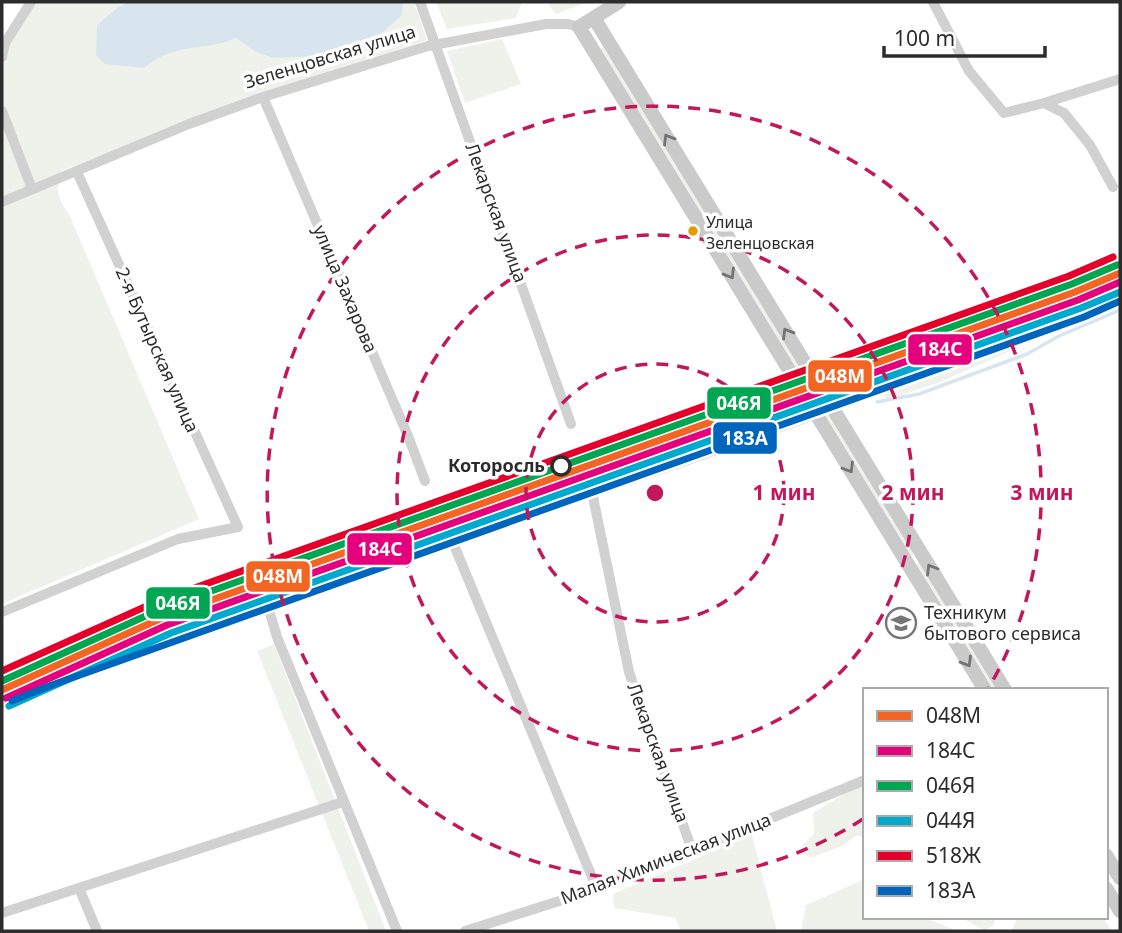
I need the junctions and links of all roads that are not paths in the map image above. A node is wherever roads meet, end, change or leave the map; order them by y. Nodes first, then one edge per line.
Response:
1 (31, 2) edge
2 (420, 2) edge
3 (619, 2) edge
4 (933, 2) edge
5 (594, 18) junction
6 (579, 27) junction
7 (6, 40) edge
8 (436, 45) junction
9 (2, 57) edge
10 (1120, 79) edge
11 (263, 97) junction
12 (1044, 103) junction
13 (2, 111) edge
14 (77, 172) junction
15 (1113, 187) dead end
16 (32, 189) junction
17 (2, 202) edge
18 (816, 414) junction
19 (571, 424) dead end
20 (425, 481) dead end
21 (592, 492) junction
22 (451, 538) junction
23 (2, 612) edge
24 (984, 688) edge
25 (1004, 688) edge
26 (863, 781) edge
27 (343, 802) junction
28 (692, 850) junction
29 (1108, 858) edge
30 (1120, 878) edge
31 (79, 888) junction
32 (597, 889) junction
33 (1108, 891) edge
34 (1120, 911) edge
35 (2, 913) edge
36 (97, 931) edge
37 (397, 931) edge
38 (465, 931) edge

1 - 7 street
2 - 8 street, Лекарская улица
3 - 5 main road
4 - 12 street
5 - 6 main road
25 -> 5 main road
6 - 8 street, Зеленцовская улица
6 -> 18 main road
7 - 9 street
8 - 11 street, Зеленцовская улица
8 - 19 street, Лекарская улица
10 - 12 street
11 - 14 street, Зеленцовская улица
11 - 20 street, улица Захарова
12 - 15 street
13 - 16 street
14 - 16 street, Зеленцовская улица
14 - 23 street, 2-я Бутырская улица
16 - 17 street, Зеленцовская улица
18 - 21 street
18 -> 24 main road
21 - 22 street
21 - 28 street, Лекарская улица
22 - 27 street
22 - 32 street
26 - 28 street, Малая Химическая улица
27 - 31 street
27 - 37 street
28 - 32 street, Малая Химическая улица
29 - 30 main road
31 - 35 street
31 - 36 street
32 - 38 street, Малая Химическая улица
33 - 34 main road

